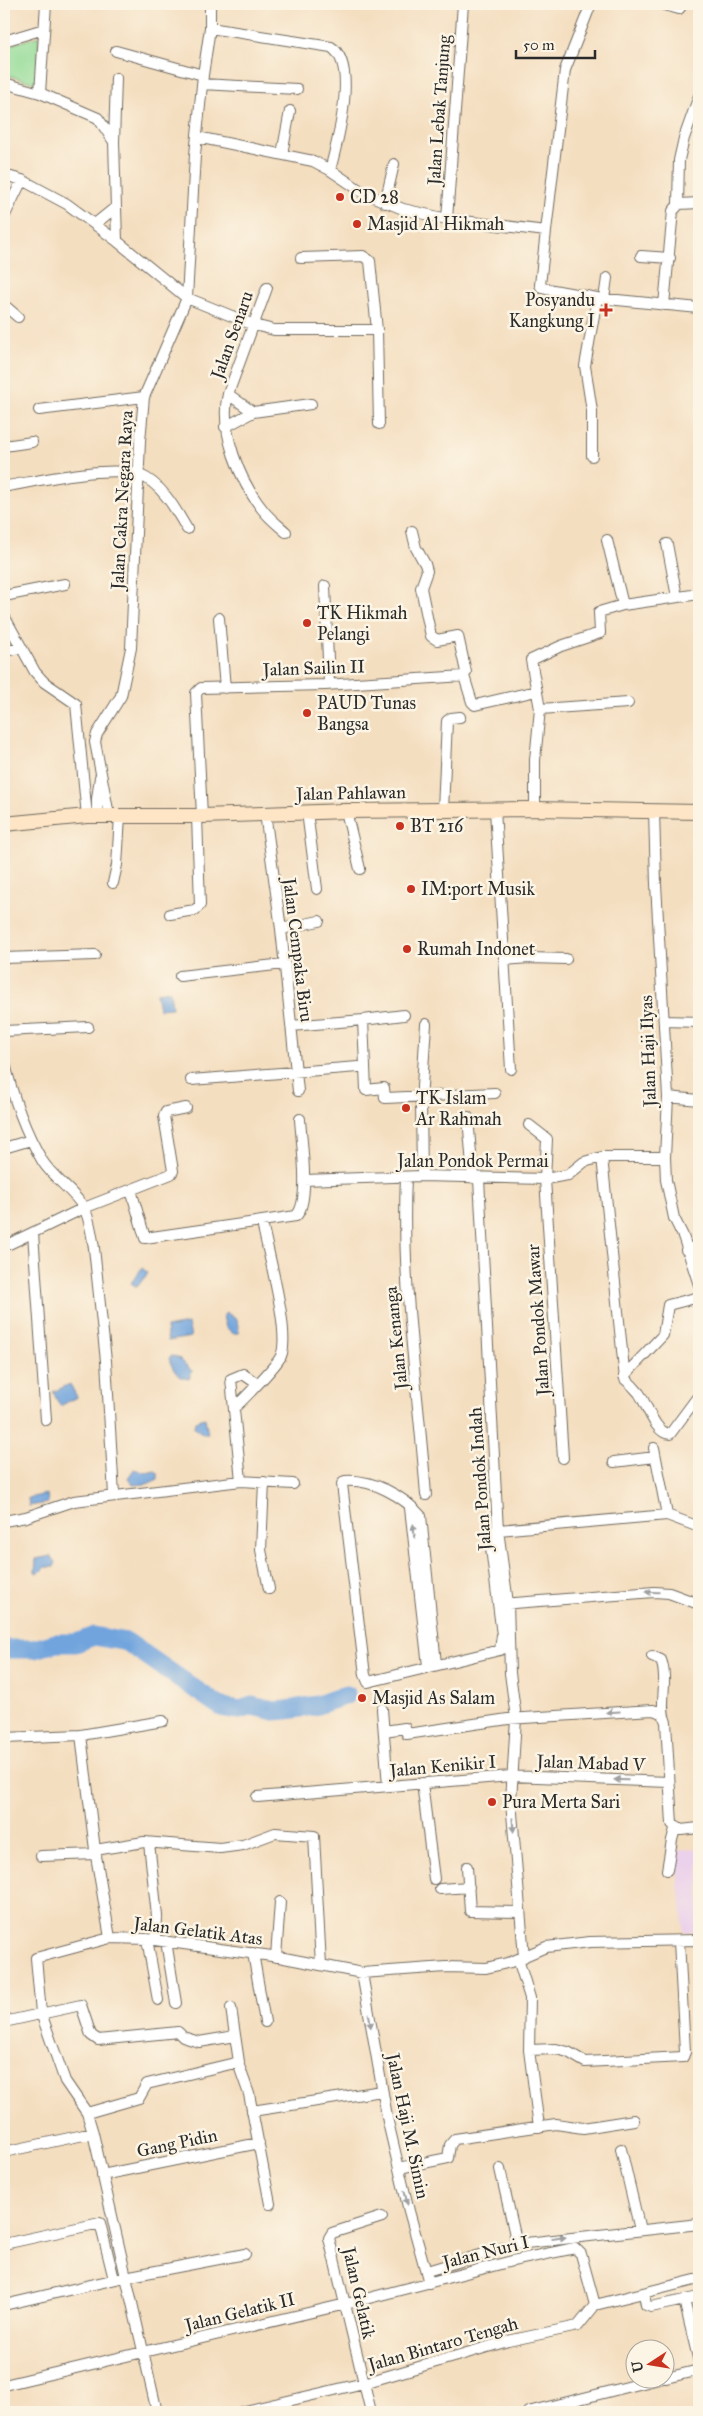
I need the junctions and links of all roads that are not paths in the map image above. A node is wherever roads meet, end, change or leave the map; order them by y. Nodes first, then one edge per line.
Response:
1 (46, 4) edge
2 (210, 4) edge
3 (463, 4) edge
4 (592, 4) edge
5 (661, 4) edge
6 (683, 4) edge
7 (44, 28) junction
8 (210, 28) junction
9 (4, 41) edge
10 (116, 51) dead end
11 (116, 78) dead end
12 (202, 79) junction
13 (4, 83) edge
14 (297, 89) dead end
15 (40, 93) junction
16 (699, 96) edge
17 (115, 110) junction
18 (290, 111) dead end
19 (98, 118) junction
20 (197, 137) junction
21 (114, 142) junction
22 (282, 154) junction
23 (394, 164) dead end
24 (330, 170) junction
25 (4, 175) edge
26 (22, 180) junction
27 (699, 202) edge
28 (385, 203) junction
29 (678, 204) junction
30 (116, 207) junction
31 (4, 217) edge
32 (447, 219) junction
33 (95, 224) junction
34 (546, 230) junction
35 (117, 241) junction
36 (641, 256) dead end
37 (301, 258) dead end
38 (670, 258) junction
39 (608, 278) dead end
40 (267, 288) dead end
41 (187, 298) junction
42 (600, 298) junction
43 (4, 305) edge
44 (664, 305) junction
45 (699, 308) edge
46 (18, 317) dead end
47 (254, 325) junction
48 (377, 330) junction
49 (228, 394) junction
50 (144, 396) junction
51 (311, 404) dead end
52 (39, 410) dead end
53 (253, 412) junction
54 (379, 424) dead end
55 (225, 427) junction
56 (32, 442) dead end
57 (4, 446) edge
58 (592, 456) dead end
59 (140, 475) junction
60 (7, 486) dead end
61 (187, 529) dead end
62 (412, 531) dead end
63 (286, 532) dead end
64 (608, 540) dead end
65 (667, 544) dead end
66 (65, 584) dead end
67 (325, 586) dead end
68 (699, 594) edge
69 (4, 596) edge
70 (677, 598) junction
71 (623, 605) junction
72 (4, 616) edge
73 (219, 618) dead end
74 (20, 648) junction
75 (4, 651) edge
76 (464, 676) junction
77 (329, 684) junction
78 (225, 688) junction
79 (536, 691) junction
80 (628, 704) dead end
81 (540, 709) junction
82 (460, 717) dead end
83 (535, 809) junction
84 (444, 810) junction
85 (495, 810) junction
86 (654, 810) junction
87 (346, 811) junction
88 (307, 812) junction
89 (699, 812) edge
90 (266, 813) junction
91 (103, 816) junction
92 (200, 816) junction
93 (4, 824) edge
94 (360, 869) dead end
95 (113, 883) dead end
96 (317, 888) dead end
97 (170, 914) dead end
98 (319, 921) dead end
99 (281, 929) junction
100 (96, 955) dead end
101 (4, 958) edge
102 (566, 959) dead end
103 (504, 960) junction
104 (284, 964) junction
105 (180, 976) dead end
106 (404, 1014) dead end
107 (363, 1020) junction
108 (664, 1021) junction
109 (699, 1022) edge
110 (426, 1024) dead end
111 (291, 1026) junction
112 (88, 1027) dead end
113 (4, 1031) edge
114 (4, 1059) edge
115 (358, 1067) dead end
116 (296, 1070) junction
117 (511, 1070) dead end
118 (191, 1080) dead end
119 (298, 1091) dead end
120 (495, 1093) dead end
121 (422, 1096) junction
122 (668, 1097) junction
123 (699, 1100) edge
124 (186, 1108) dead end
125 (468, 1117) dead end
126 (300, 1119) dead end
127 (529, 1125) dead end
128 (31, 1140) junction
129 (4, 1148) edge
130 (602, 1157) junction
131 (665, 1157) junction
132 (422, 1176) junction
133 (406, 1177) junction
134 (476, 1179) junction
135 (545, 1179) junction
136 (304, 1180) junction
137 (130, 1190) junction
138 (84, 1208) junction
139 (262, 1222) junction
140 (33, 1233) junction
141 (9, 1244) dead end
142 (699, 1246) edge
143 (686, 1250) junction
144 (699, 1285) edge
145 (699, 1297) edge
146 (624, 1376) junction
147 (256, 1383) junction
148 (699, 1395) edge
149 (234, 1408) junction
150 (46, 1420) dead end
151 (563, 1458) dead end
152 (614, 1462) dead end
153 (241, 1481) junction
154 (264, 1482) junction
155 (293, 1484) dead end
156 (114, 1495) junction
157 (426, 1495) dead end
158 (668, 1515) junction
159 (4, 1521) edge
160 (699, 1527) edge
161 (498, 1530) junction
162 (269, 1589) dead end
163 (502, 1603) junction
164 (699, 1604) edge
165 (652, 1656) dead end
166 (432, 1665) junction
167 (382, 1710) dead end
168 (662, 1713) junction
169 (516, 1718) junction
170 (163, 1721) dead end
171 (384, 1730) junction
172 (82, 1735) junction
173 (4, 1738) edge
174 (511, 1776) junction
175 (670, 1782) junction
176 (422, 1783) junction
177 (388, 1786) junction
178 (257, 1797) dead end
179 (699, 1828) edge
180 (676, 1829) junction
181 (149, 1843) junction
182 (95, 1852) junction
183 (40, 1856) dead end
184 (467, 1867) dead end
185 (668, 1870) dead end
186 (434, 1879) dead end
187 (469, 1887) junction
188 (440, 1889) dead end
189 (280, 1902) dead end
190 (520, 1912) junction
191 (110, 1938) junction
192 (156, 1940) junction
193 (699, 1940) edge
194 (679, 1941) junction
195 (254, 1953) junction
196 (276, 1957) junction
197 (521, 1958) junction
198 (321, 1965) junction
199 (362, 1973) junction
200 (158, 2000) dead end
201 (176, 2003) dead end
202 (231, 2008) dead end
203 (41, 2014) junction
204 (4, 2022) edge
205 (266, 2022) dead end
206 (235, 2036) junction
207 (529, 2050) junction
208 (238, 2063) junction
209 (382, 2091) junction
210 (252, 2111) junction
211 (87, 2114) junction
212 (634, 2120) dead end
213 (539, 2127) junction
214 (93, 2133) junction
215 (259, 2143) junction
216 (621, 2149) dead end
217 (4, 2152) edge
218 (399, 2168) junction
219 (500, 2169) dead end
220 (102, 2175) junction
221 (270, 2204) dead end
222 (382, 2217) dead end
223 (699, 2224) edge
224 (640, 2230) junction
225 (4, 2244) edge
226 (517, 2244) junction
227 (245, 2254) dead end
228 (427, 2271) junction
229 (125, 2277) junction
230 (114, 2279) junction
231 (699, 2279) edge
232 (429, 2283) junction
233 (644, 2293) junction
234 (699, 2297) edge
235 (684, 2300) junction
236 (346, 2304) junction
237 (595, 2305) junction
238 (4, 2306) edge
239 (142, 2353) junction
240 (699, 2362) edge
241 (699, 2370) edge
242 (676, 2375) edge
243 (364, 2383) junction
244 (4, 2384) edge
245 (626, 2388) edge
246 (284, 2401) junction
247 (157, 2412) edge
248 (241, 2412) edge
249 (287, 2412) edge
250 (371, 2412) edge
251 (528, 2412) edge

1 - 7 street
2 - 8 street, Jalan Cakra Negara Raya
3 - 32 street, Jalan Lebak Tanjung
4 - 34 street
5 - 6 street
7 - 9 street
7 - 15 street
8 - 12 street, Jalan Cakra Negara Raya
8 - 24 street
10 - 12 street
11 - 17 street
12 - 14 street
12 - 20 street, Jalan Cakra Negara Raya
13 - 15 street
15 - 19 street
16 - 29 street
17 - 19 street
17 - 21 street
18 - 22 street
19 - 21 street
20 - 22 street
20 - 41 street, Jalan Cakra Negara Raya
21 - 30 street
22 - 24 street
23 - 28 street
24 - 28 street
25 - 26 street
26 - 31 street
26 - 33 street
27 - 29 street
28 - 32 street
29 - 38 street
30 - 33 street
30 - 35 street
32 - 34 street
33 - 35 street
34 - 42 street
35 - 41 street
36 - 38 street
37 - 48 street
38 - 44 street
39 - 42 street
40 - 47 street, Jalan Senaru
41 - 47 street
41 - 50 street, Jalan Cakra Negara Raya
42 - 44 street
42 - 58 street
43 - 46 street
44 - 45 street
47 - 48 street
47 - 49 street, Jalan Senaru
48 - 54 street
49 - 53 street, Jalan Senaru
49 - 55 street, Jalan Senaru
50 - 52 street
50 - 59 street, Jalan Cakra Negara Raya
51 - 53 street
53 - 55 street
55 - 63 street, Jalan Senaru
56 - 57 street
59 - 60 street
59 - 61 street
59 - 91 street, Jalan Cakra Negara Raya
62 - 76 street
64 - 71 street
65 - 70 street
66 - 69 street
67 - 77 street
68 - 70 street
70 - 71 street
71 - 79 street
72 - 74 street
73 - 78 street
74 - 75 street
74 - 91 street
76 - 77 street, Jalan Sailin II
76 - 79 street
77 - 78 street, Jalan Sailin II
78 - 92 street, Jalan Sailin II
79 - 81 street
80 - 81 street
81 - 83 street
82 - 84 street
83 - 85 main road, Jalan Pahlawan
83 - 86 main road, Jalan Pahlawan
84 - 85 main road, Jalan Pahlawan
84 - 87 main road, Jalan Pahlawan
85 - 103 street
86 - 89 main road, Jalan Pahlawan
86 - 108 street, Jalan Haji Ilyas
87 - 88 main road, Jalan Pahlawan
87 - 94 street
88 - 90 main road, Jalan Pahlawan
88 - 96 street
90 - 92 main road, Jalan Pahlawan
90 - 99 street, Jalan Cempaka Biru
91 - 92 main road, Jalan Pahlawan
91 - 93 main road, Jalan Pahlawan
91 - 95 street
92 - 97 street
98 - 99 street
99 - 104 street, Jalan Cempaka Biru
100 - 101 street
102 - 103 street
103 - 117 street
104 - 105 street
104 - 111 street, Jalan Cempaka Biru
106 - 107 street
107 - 111 street
107 - 121 street
108 - 109 street
108 - 122 street, Jalan Haji Ilyas
110 - 121 street
111 - 116 street, Jalan Cempaka Biru
112 - 113 street
114 - 128 street
115 - 116 street
116 - 118 street
116 - 119 street, Jalan Cempaka Biru
120 - 121 street
121 - 132 street
122 - 123 street
122 - 131 street, Jalan Haji Ilyas
124 - 137 street
125 - 134 street, Jalan Pondok Indah
126 - 136 street
127 - 135 street, Jalan Pondok Mawar
128 - 129 street
128 - 138 street
130 - 131 street, Jalan Pondok Permai
130 - 135 street, Jalan Pondok Permai
130 - 146 street
131 - 143 street, Jalan Haji Ilyas
132 - 133 street, Jalan Pondok Permai
132 - 134 street, Jalan Pondok Permai
133 - 136 street, Jalan Pondok Permai
133 - 157 street, Jalan Kenanga
134 - 135 street, Jalan Pondok Permai
134 - 161 street, Jalan Pondok Indah
135 - 151 street, Jalan Pondok Mawar
136 - 139 street
137 - 138 street
137 - 139 street
138 - 140 street
138 - 156 street
139 - 147 street
140 - 141 street
140 - 150 street
142 - 143 street
143 - 144 street, Jalan Haji Ilyas
145 - 146 street
146 - 148 street
147 - 149 street
147 - 149 street
149 - 153 street
152 - 158 street
153 - 154 street
153 - 156 street
154 - 155 street
154 - 162 street
156 - 159 street
158 - 160 street
158 - 161 street
161 - 163 street
164 -> 163 street
163 - 166 street
163 - 169 street
165 - 168 street
166 - 166 street
167 - 171 street
168 -> 169 street
168 - 175 street
169 - 171 street
169 - 174 street
170 - 172 street
171 - 177 street
172 - 173 street
172 - 182 street
175 -> 174 street, Jalan Mabad V
174 - 176 street, Jalan Kenikir I
174 -> 190 street, Jalan Kenikir I
175 - 180 street
176 - 177 street, Jalan Kenikir I
176 - 186 street
177 - 178 street, Jalan Kenikir I
179 - 180 street
180 - 185 street
181 - 182 street
181 - 192 street
181 - 198 street
182 - 183 street
182 - 191 street
184 - 187 street
187 - 188 street
187 - 190 street
189 - 196 street
190 - 197 street, Jalan Kenikir I
191 - 192 street, Jalan Gelatik Atas
191 - 203 street, Jalan Gelatik Atas
192 - 195 street, Jalan Gelatik Atas
192 - 200 street
192 - 201 street
193 - 194 street, Jalan Gelatik Atas
194 - 197 street, Jalan Gelatik Atas
194 - 207 street
195 - 196 street, Jalan Gelatik Atas
195 - 205 street
196 - 198 street, Jalan Gelatik Atas
197 - 199 street, Jalan Gelatik Atas
197 - 207 street, Jalan Kenikir I
198 - 199 street, Jalan Gelatik Atas
199 -> 209 street, Jalan Haji M. Simin
202 - 206 street
203 - 204 street
203 - 206 street
203 - 211 street, Jalan Gelatik Atas
206 - 208 street
207 - 213 street, Jalan Kenikir I
208 - 210 street
208 - 211 street
209 - 210 street
209 - 218 street, Jalan Haji M. Simin
210 - 215 street
211 - 214 street, Jalan Gelatik Atas
212 - 213 street
213 - 218 street
214 - 217 street
214 - 220 street, Jalan Gelatik Atas
215 - 220 street, Gang Pidin
215 - 221 street
216 - 224 street
218 -> 228 street, Jalan Haji M. Simin
219 - 226 street
220 - 229 street, Jalan Gelatik Atas
222 - 236 street, Jalan Gelatik
223 - 224 street
226 -> 224 street
225 - 230 street
226 - 228 street
227 - 229 street
228 - 232 street, Jalan Haji M. Simin
229 - 230 street
229 - 239 street, Jalan Gelatik Atas
230 - 238 street
231 - 233 street
232 - 236 street, Jalan Nuri I
232 - 237 street, Jalan Nuri I
233 - 235 street
233 - 237 street
234 - 235 street
235 - 240 street
236 - 239 street, Jalan Gelatik II
236 - 243 street, Jalan Gelatik
237 - 243 street, Jalan Bintaro Tengah
239 - 244 street, Jalan Gelatik II
239 - 247 street, Jalan Gelatik Atas
241 - 242 street
243 - 246 street, Jalan Bintaro Tengah
243 - 250 street, Jalan Gelatik
245 - 251 street
246 - 248 street, Jalan Bintaro Tengah
246 - 249 street

